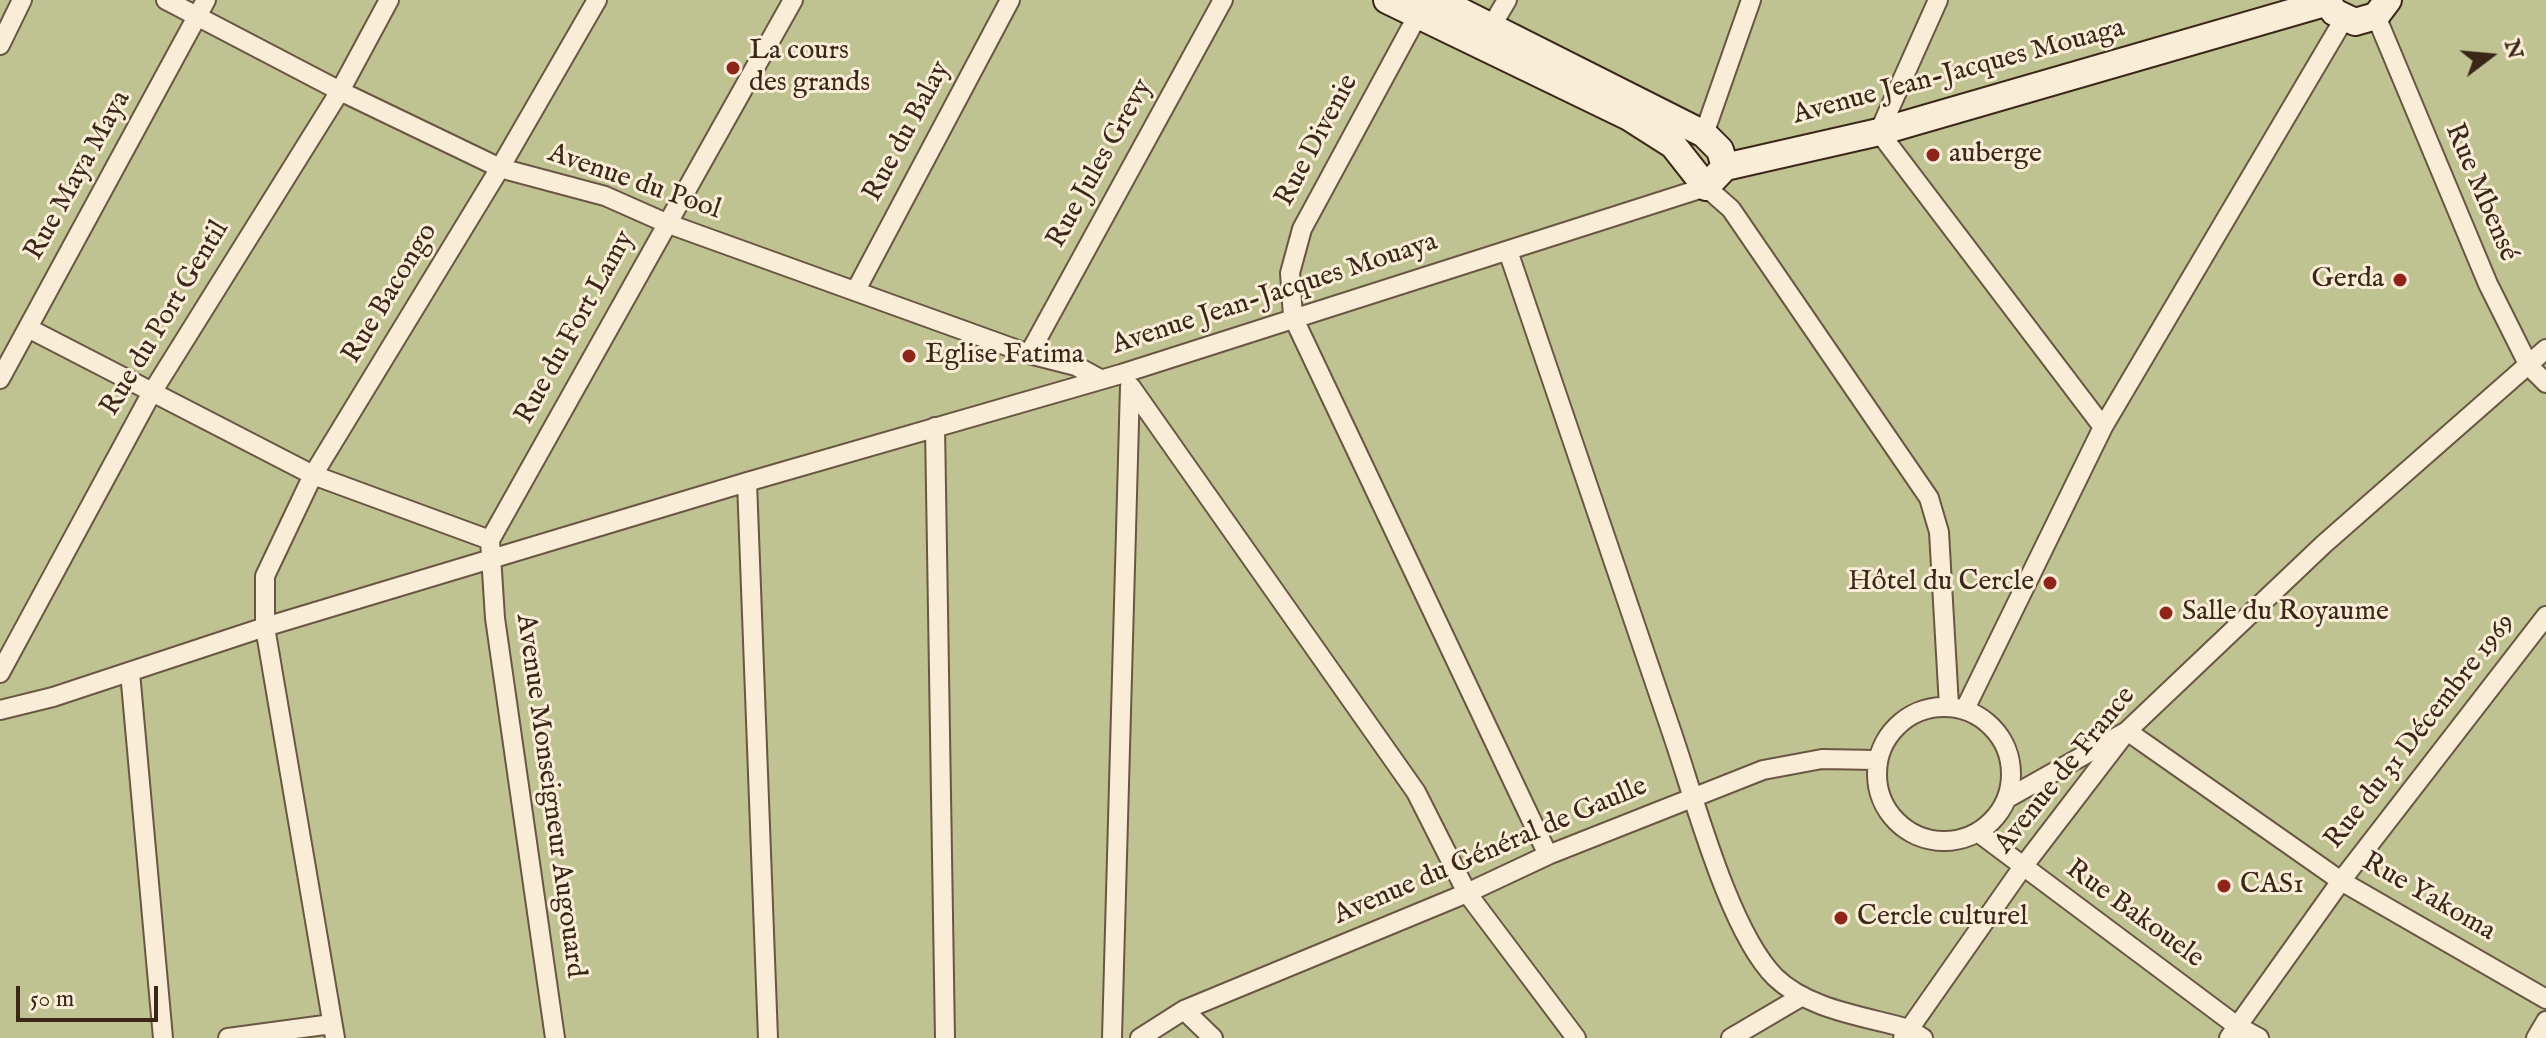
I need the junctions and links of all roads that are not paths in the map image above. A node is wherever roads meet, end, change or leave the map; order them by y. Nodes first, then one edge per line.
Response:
1 (22, 0) edge
2 (166, 0) edge
3 (389, 0) edge
4 (597, 0) edge
5 (793, 0) edge
6 (1010, 0) edge
7 (1223, 0) edge
8 (1387, 0) edge
9 (1507, 0) edge
10 (1751, 0) edge
11 (1938, 0) edge
12 (1427, 5) edge
13 (2333, 7) edge
14 (202, 8) edge
15 (2382, 8) edge
16 (1491, 27) junction
17 (0, 45) edge
18 (340, 91) junction
19 (1879, 132) junction
20 (1704, 134) junction
21 (1725, 167) junction
22 (500, 168) junction
23 (1706, 187) junction
24 (1731, 209) junction
25 (666, 223) junction
26 (1508, 251) junction
27 (856, 290) junction
28 (1293, 317) junction
29 (28, 328) junction
30 (2546, 349) edge
31 (1029, 354) junction
32 (2529, 366) junction
33 (0, 379) edge
34 (1100, 379) junction
35 (1126, 381) junction
36 (2546, 383) edge
37 (151, 394) junction
38 (935, 427) junction
39 (2103, 427) junction
40 (313, 475) junction
41 (747, 482) junction
42 (490, 540) junction
43 (491, 561) junction
44 (2546, 616) edge
45 (265, 627) junction
46 (130, 672) junction
47 (0, 673) edge
48 (1957, 708) junction
49 (0, 710) edge
50 (2127, 731) junction
51 (1876, 760) junction
52 (1694, 798) junction
53 (2008, 798) junction
54 (1979, 833) junction
55 (1548, 855) junction
56 (2022, 868) junction
57 (2341, 881) junction
58 (1467, 893) junction
59 (1799, 998) junction
60 (2546, 999) edge
61 (1184, 1010) junction
62 (2546, 1021) edge
63 (333, 1031) edge
64 (2233, 1032) edge
65 (1911, 1035) edge
66 (163, 1038) edge
67 (228, 1038) edge
68 (555, 1038) edge
69 (768, 1038) edge
70 (945, 1038) edge
71 (1112, 1038) edge
72 (1140, 1038) edge
73 (1213, 1038) edge
74 (1576, 1038) edge
75 (1731, 1038) edge
76 (2259, 1038) edge
77 (2536, 1038) edge

1 - 17 street
2 - 14 street, Avenue du Pool
3 - 18 street, Rue du Port Gentil
4 - 22 street, Rue Bacongo
5 - 25 street, Rue du Fort Lamy
6 - 27 street, Rue du Balay
7 - 31 street, Rue Jules Grevy
8 - 12 street
9 - 16 street
10 - 20 street
11 - 19 street
12 - 16 street
12 - 23 street
12 - 28 street, Rue Divenie
13 - 15 street, Avenue Jean-Jacques Mouaga
13 - 19 street, Avenue Jean-Jacques Mouaga
13 - 39 street
14 - 18 street, Avenue du Pool
14 - 29 street, Rue Maya Maya
15 - 32 street, Rue Mbensé
16 - 20 street
18 - 22 street, Avenue du Pool
18 - 37 street, Rue du Port Gentil
19 - 21 street, Avenue Jean-Jacques Mouaga
19 - 39 street
20 - 21 street
21 - 23 street
21 - 24 street
22 - 25 street, Avenue du Pool
22 - 40 street, Rue Bacongo
23 - 24 street
23 - 26 street, Avenue Jean-Jacques Mouaya
24 - 48 street
25 - 27 street, Avenue du Pool
25 - 42 street, Rue du Fort Lamy
26 - 28 street, Avenue Jean-Jacques Mouaya
26 - 52 street
27 - 31 street, Avenue du Pool
28 - 35 street, Avenue Jean-Jacques Mouaya
28 - 55 street
29 - 33 street, Rue Maya Maya
29 - 37 street
30 - 32 street, Avenue de France
31 - 34 street, Avenue du Pool
32 - 36 street, Rue Mbensé
32 - 50 street, Avenue de France
34 - 35 street, Avenue Jean-Jacques Mouaya
34 - 38 street, Avenue Jean-Jacques Mouaya
35 - 58 street
35 - 71 street
37 - 40 street
37 - 47 street, Rue du Port Gentil
38 - 41 street, Avenue Jean-Jacques Mouaya
38 - 70 street
39 - 48 street
40 - 42 street
40 - 45 street, Rue Bacongo
41 - 43 street, Avenue Jean-Jacques Mouaya
41 - 69 street
42 - 43 street
43 - 45 street, Avenue Jean-Jacques Mouaya
43 - 68 street, Avenue Monseigneur Augouard
44 - 57 street, Rue du 31 Décembre 1969
45 - 46 street, Avenue Jean-Jacques Mouaya
45 - 63 street, Rue Bacongo
46 - 49 street, Avenue Jean-Jacques Mouaya
46 - 66 street
48 - 51 street
48 - 53 street
50 - 53 street
50 - 56 street, Avenue de France
50 - 57 street, Rue Yakoma
51 - 52 street, Avenue du Général de Gaulle
51 - 54 street
52 - 55 street, Avenue du Général de Gaulle
52 - 59 street
53 - 54 street
54 - 56 street, Rue Bakouele
55 - 58 street, Avenue du Général de Gaulle
56 - 64 street, Rue Bakouele
56 - 65 street, Avenue de France
57 - 60 street, Rue Yakoma
57 - 64 street, Rue du 31 Décembre 1969
58 - 61 street, Avenue du Général de Gaulle
58 - 74 street
59 - 65 street
59 - 75 street
61 - 72 street, Avenue du Général de Gaulle
61 - 73 street
62 - 77 street
63 - 67 street
64 - 76 street, Rue Bakouele

